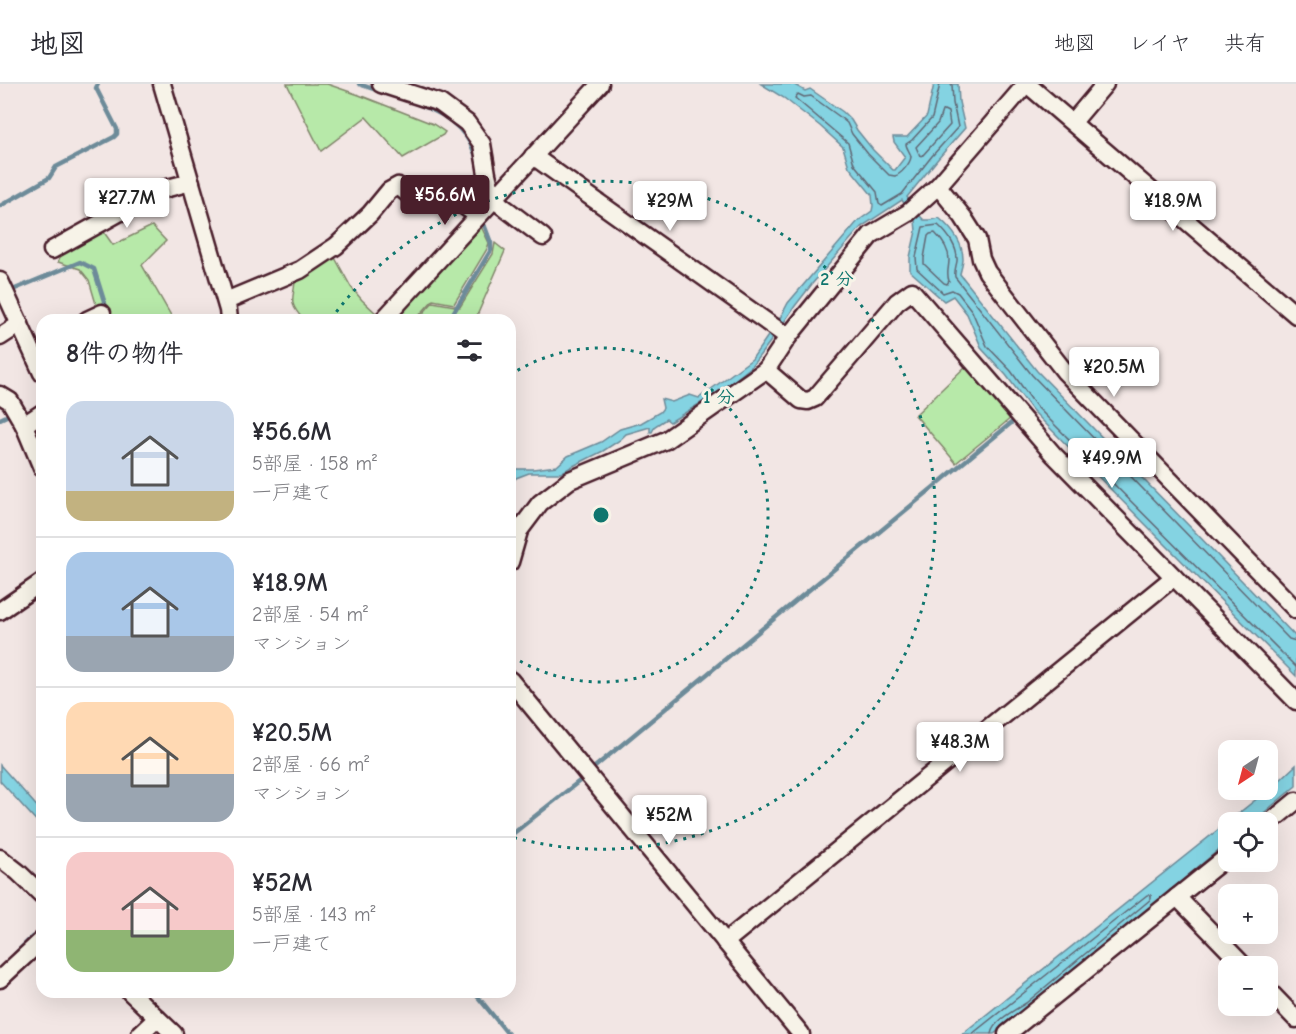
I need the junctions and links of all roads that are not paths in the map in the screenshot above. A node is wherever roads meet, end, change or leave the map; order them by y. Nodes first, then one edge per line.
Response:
1 (162, 84) edge
2 (381, 84) edge
3 (600, 84) edge
4 (1027, 84) edge
5 (1042, 84) edge
6 (1105, 84) edge
7 (1077, 118) junction
8 (533, 156) junction
9 (191, 182) junction
10 (938, 186) junction
11 (493, 199) junction
12 (478, 216) junction
13 (543, 237) dead end
14 (52, 250) dead end
15 (0, 281) edge
16 (226, 301) junction
17 (228, 314) edge
18 (388, 314) edge
19 (1296, 315) edge
20 (20, 324) junction
21 (0, 338) edge
22 (788, 338) junction
23 (36, 344) edge
24 (766, 370) junction
25 (0, 395) edge
26 (36, 417) edge
27 (24, 425) junction
28 (36, 454) edge
29 (516, 541) edge
30 (1174, 577) junction
31 (36, 586) edge
32 (1296, 610) edge
33 (0, 611) edge
34 (516, 687) edge
35 (1296, 701) edge
36 (1296, 801) edge
37 (1278, 816) edge
38 (0, 858) edge
39 (1218, 864) edge
40 (36, 889) edge
41 (1177, 897) junction
42 (725, 942) junction
43 (36, 946) edge
44 (1234, 956) edge
45 (0, 979) edge
46 (136, 998) edge
47 (1278, 1000) edge
48 (157, 1018) junction
49 (1296, 1019) edge
50 (140, 1034) edge
51 (174, 1034) edge
52 (801, 1034) edge
53 (1007, 1034) edge

1 - 9 street
2 - 11 street
3 - 8 street
4 - 7 street
4 - 10 street
5 - 7 street
6 - 7 street
7 - 19 street
8 - 11 street
8 - 22 street
9 - 14 street
9 - 16 street
10 - 22 street
10 - 32 street
11 - 12 street
11 - 13 street
12 - 16 street
12 - 18 street
15 - 20 street
16 - 17 street
20 - 21 street
20 - 23 street
22 - 24 street
24 - 29 street
24 - 30 street
25 - 27 street
26 - 27 street
27 - 28 street
30 - 35 street
30 - 42 street
31 - 33 street
34 - 42 street
36 - 37 street
38 - 40 street
39 - 41 street
41 - 44 street
41 - 53 street
42 - 52 street
43 - 45 street
46 - 48 street
47 - 49 street
48 - 50 street
48 - 51 street

